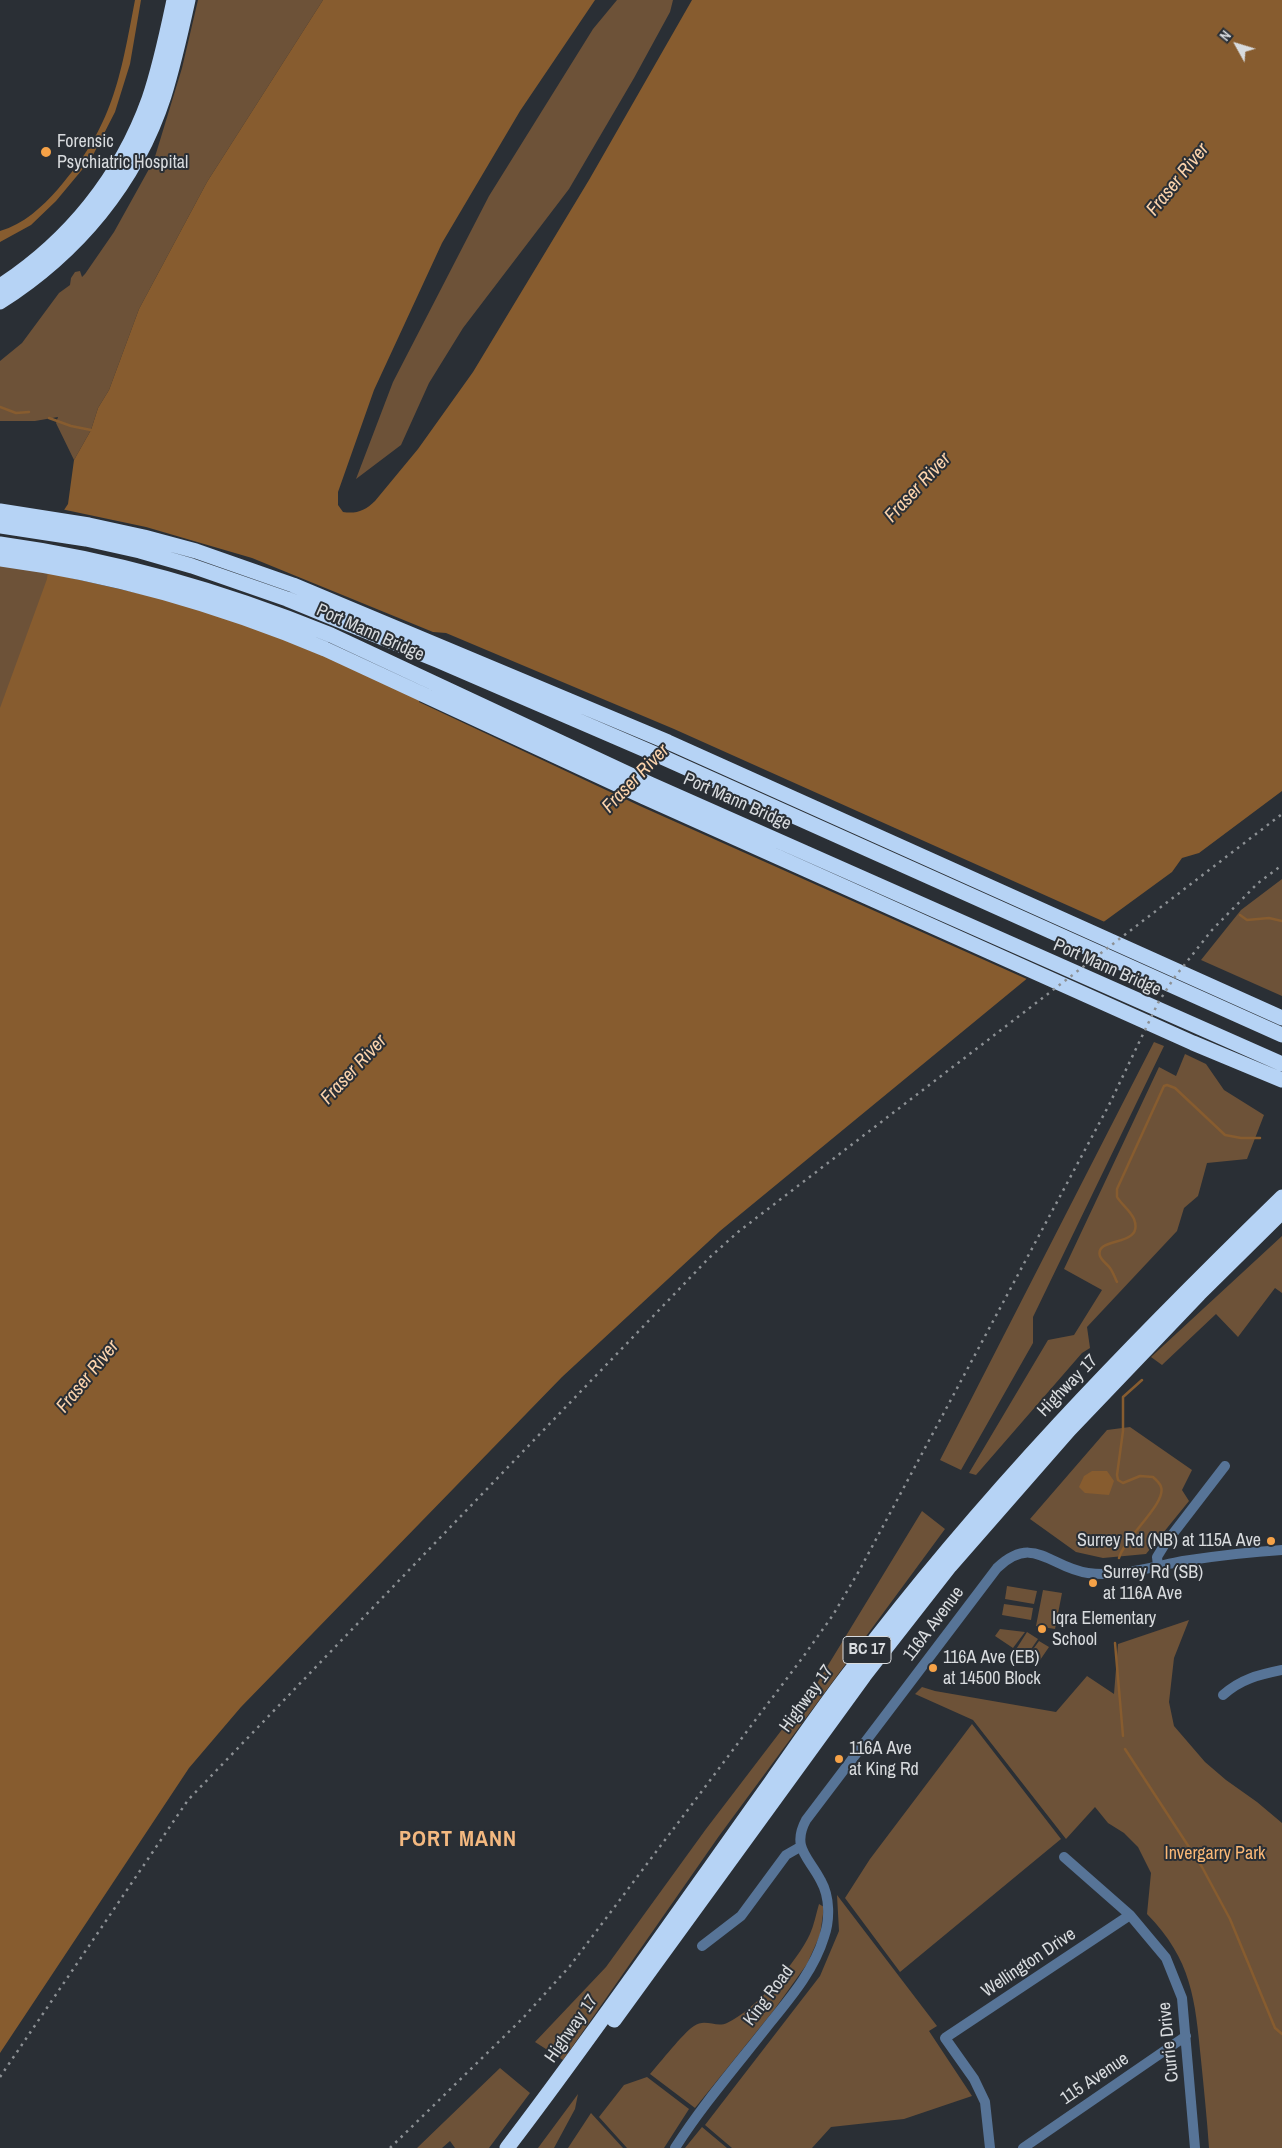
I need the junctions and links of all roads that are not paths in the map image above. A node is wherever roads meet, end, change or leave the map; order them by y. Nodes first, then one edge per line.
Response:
1 (174, 0) edge
2 (188, 0) edge
3 (0, 286) edge
4 (0, 302) edge
5 (0, 511) edge
6 (0, 526) edge
7 (0, 544) edge
8 (0, 559) edge
9 (1282, 1018) edge
10 (1282, 1034) edge
11 (1282, 1064) edge
12 (1282, 1080) edge
13 (1282, 1197) edge
14 (1282, 1212) edge
15 (1225, 1466) dead end
16 (1282, 1550) edge
17 (1158, 1566) junction
18 (1282, 1670) edge
19 (1223, 1695) dead end
20 (800, 1847) junction
21 (1064, 1857) dead end
22 (1130, 1915) junction
23 (702, 1946) dead end
24 (1186, 2036) junction
25 (507, 2148) edge
26 (519, 2148) edge
27 (675, 2148) edge
28 (990, 2148) edge
29 (1023, 2148) edge
30 (1195, 2148) edge

1 - 3 highway
2 - 4 highway
5 - 9 highway
6 - 10 highway, Port Mann Bridge
7 - 11 highway, Port Mann Bridge
8 - 12 highway
13 - 25 highway, Highway 17 / BC 17
14 - 26 highway, Highway 17 / BC 17
15 - 17 street
16 - 17 street
17 - 20 street, 116A Avenue
18 - 19 street
20 - 23 street
20 - 27 street, King Road
21 - 22 street, Currie Drive
22 - 24 street, Currie Drive
22 - 28 street, Wellington Drive
24 - 29 street, 115 Avenue
24 - 30 street, Currie Drive

